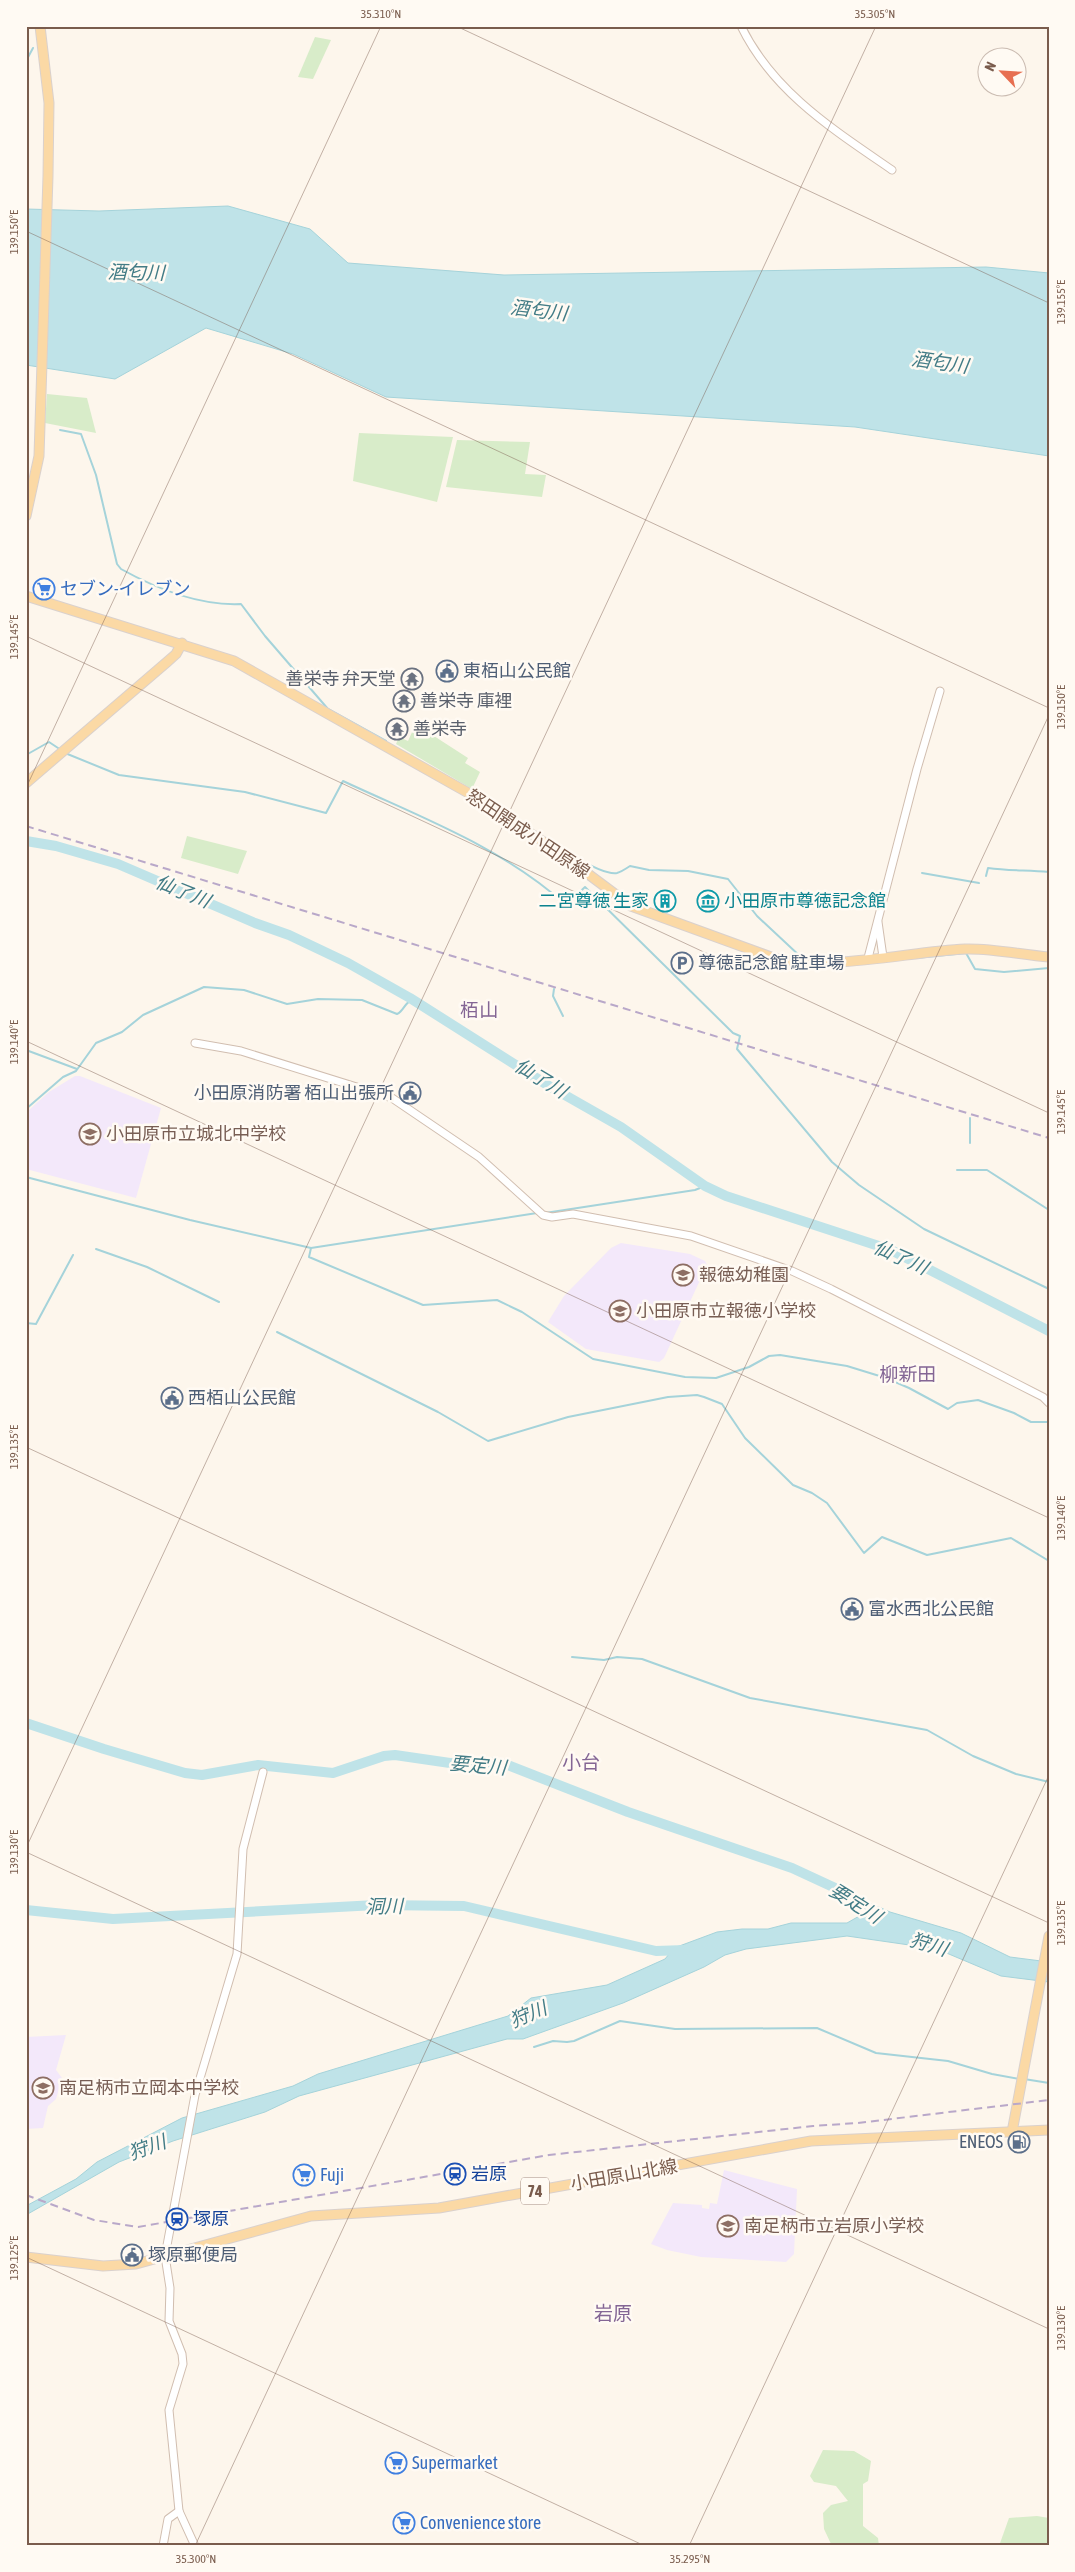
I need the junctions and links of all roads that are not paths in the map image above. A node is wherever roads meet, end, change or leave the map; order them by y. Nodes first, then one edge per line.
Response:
1 (40, 26) edge
2 (741, 26) edge
3 (892, 170) dead end
4 (28, 504) edge
5 (26, 516) edge
6 (26, 596) edge
7 (182, 644) junction
8 (940, 691) dead end
9 (26, 783) edge
10 (877, 920) junction
11 (883, 957) junction
12 (1049, 957) edge
13 (868, 958) junction
14 (195, 1043) dead end
15 (1049, 1403) edge
16 (263, 1772) dead end
17 (1048, 1938) edge
18 (1049, 2130) edge
19 (1012, 2132) junction
20 (165, 2256) junction
21 (26, 2257) edge
22 (179, 2511) junction
23 (163, 2546) edge
24 (195, 2546) edge

1 - 4 main road
2 - 3 street
4 - 5 main road
6 - 7 main road, 怒田開成小田原線
7 - 9 main road
7 - 13 main road, 怒田開成小田原線
8 - 10 street
10 - 11 street
10 - 13 street
11 - 12 main road, 怒田開成小田原線
11 - 13 main road, 怒田開成小田原線
14 - 15 street
16 - 20 street
17 - 19 main road
18 - 19 main road, 小田原山北線 / 74
19 - 20 main road, 小田原山北線 / 74
20 - 21 main road, 小田原山北線 / 74
20 - 22 street
22 - 23 street
22 - 24 street

